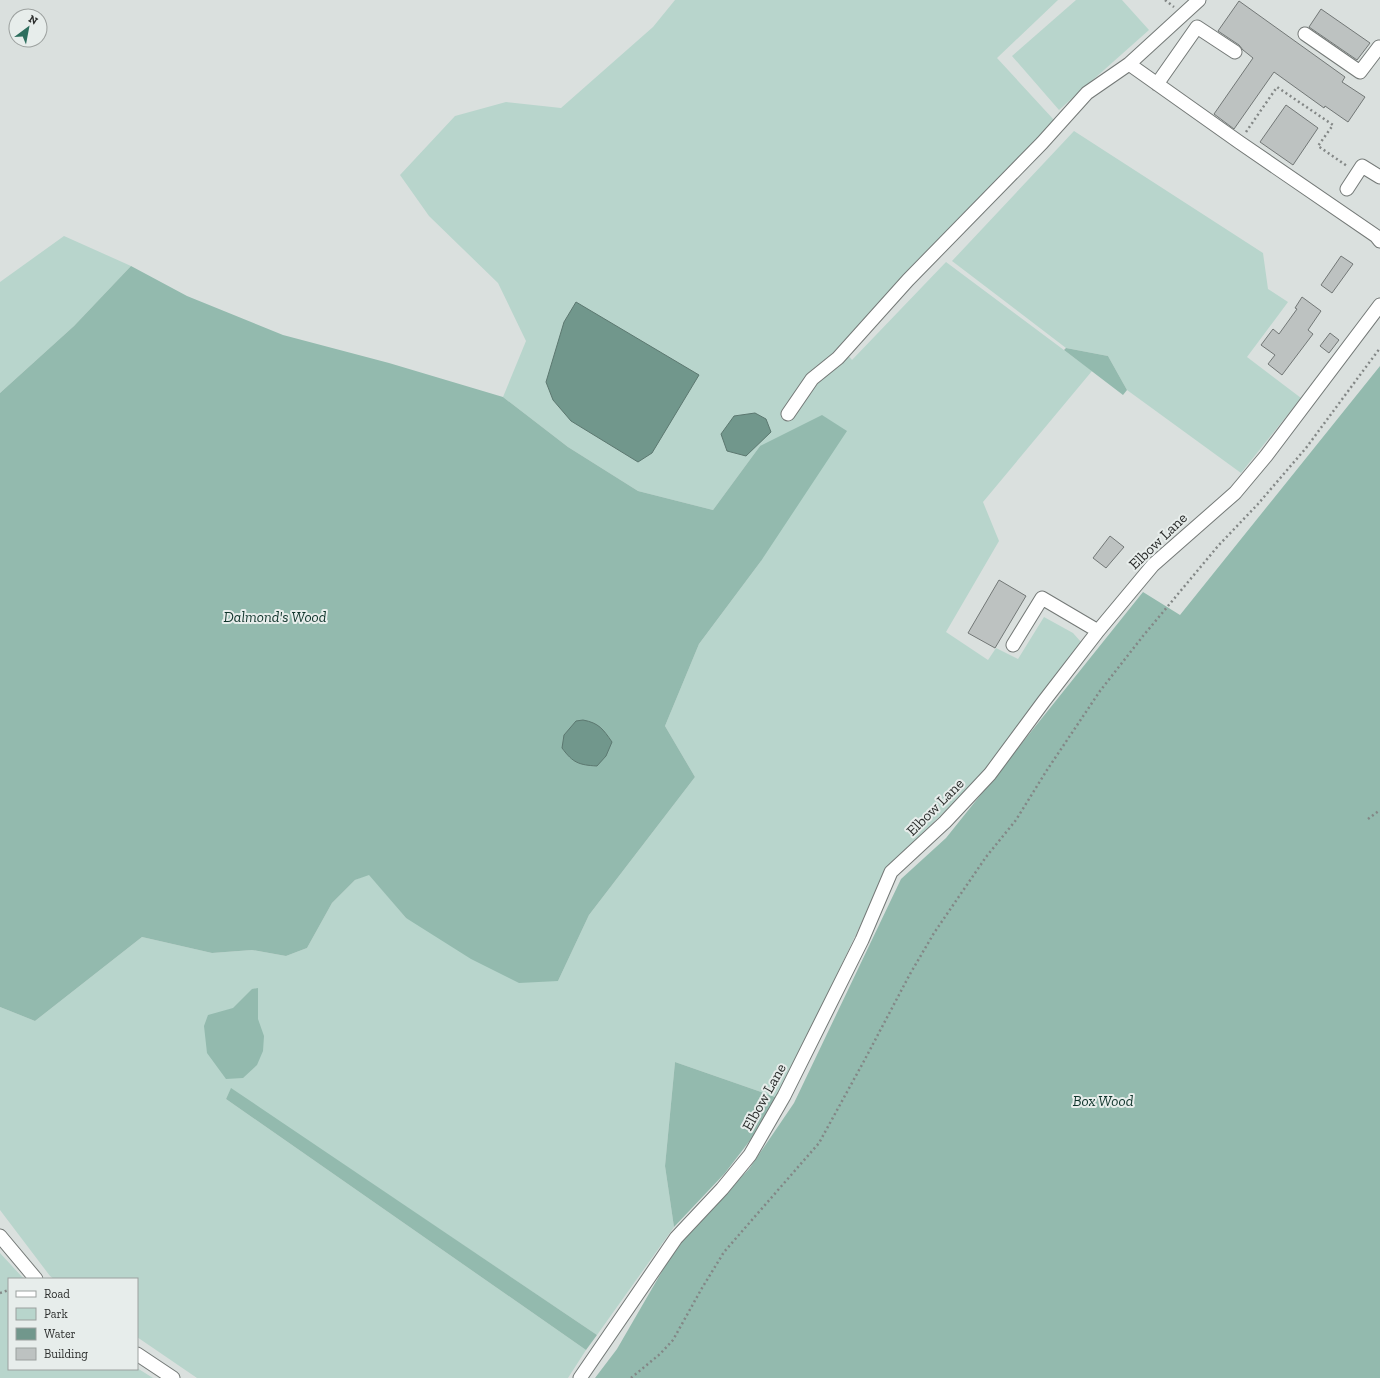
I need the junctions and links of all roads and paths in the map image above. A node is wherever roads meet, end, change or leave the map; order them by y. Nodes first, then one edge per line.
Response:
1 (1199, 0) edge
2 (1305, 34) dead end
3 (1380, 48) edge
4 (1235, 52) dead end
5 (1129, 64) junction
6 (1156, 84) junction
7 (1238, 142) junction
8 (1357, 174) junction
9 (1380, 177) edge
10 (1347, 189) dead end
11 (1379, 236) edge
12 (1380, 305) edge
13 (1380, 348) edge
14 (788, 414) dead end
15 (1098, 631) junction
16 (1013, 645) dead end
17 (1380, 810) edge
18 (1368, 819) dead end
19 (0, 1236) edge
20 (35, 1278) edge
21 (138, 1355) edge
22 (173, 1378) edge
23 (580, 1378) edge
24 (631, 1378) edge

1 - 5 street
2 - 3 street
4 - 6 street
5 - 6 street
5 - 14 street
6 - 7 street
7 - 8 path
7 - 11 street
8 - 9 street
8 - 10 street
12 - 15 street, Elbow Lane
13 - 24 path
15 - 16 street
15 - 23 street, Elbow Lane
17 - 18 path
19 - 20 street
21 - 22 street

